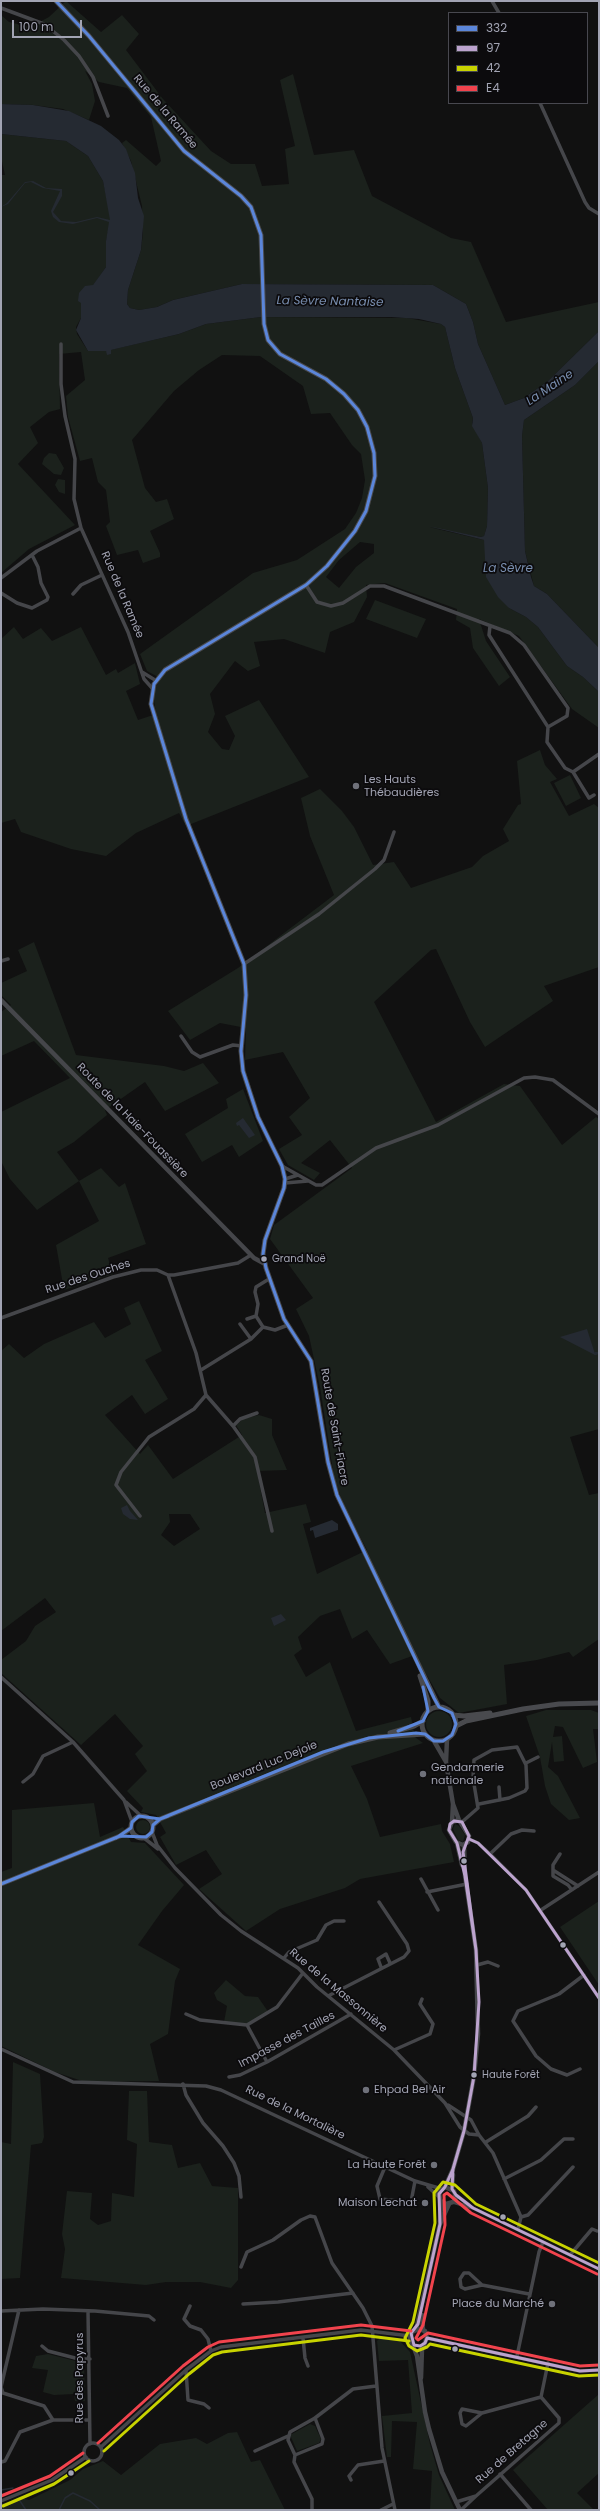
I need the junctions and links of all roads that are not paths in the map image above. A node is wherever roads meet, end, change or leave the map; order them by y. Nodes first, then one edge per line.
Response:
1 (492, 1) edge
2 (57, 2) edge
3 (1, 8) edge
4 (498, 12) edge
5 (540, 104) edge
6 (108, 116) dead end
7 (599, 214) edge
8 (61, 344) dead end
9 (81, 528) junction
10 (32, 555) junction
11 (102, 575) junction
12 (1, 578) edge
13 (306, 585) junction
14 (1, 593) edge
15 (73, 594) dead end
16 (490, 626) junction
17 (142, 672) junction
18 (155, 680) junction
19 (152, 688) junction
20 (548, 727) junction
21 (599, 754) edge
22 (573, 772) junction
23 (594, 795) dead end
24 (394, 832) dead end
25 (8, 959) dead end
26 (1, 961) edge
27 (244, 964) junction
28 (1, 1000) edge
29 (181, 1036) dead end
30 (242, 1046) junction
31 (599, 1114) edge
32 (282, 1166) junction
33 (299, 1175) junction
34 (285, 1181) junction
35 (308, 1181) junction
36 (263, 1254) junction
37 (251, 1255) junction
38 (265, 1264) junction
39 (168, 1275) junction
40 (269, 1279) junction
41 (256, 1316) junction
42 (1, 1318) edge
43 (247, 1319) dead end
44 (240, 1324) dead end
45 (288, 1325) junction
46 (263, 1328) junction
47 (251, 1339) junction
48 (201, 1370) junction
49 (206, 1395) junction
50 (257, 1413) dead end
51 (233, 1426) junction
52 (140, 1516) dead end
53 (272, 1531) dead end
54 (415, 1659) junction
55 (1, 1678) edge
56 (599, 1703) edge
57 (439, 1707) junction
58 (517, 1710) junction
59 (428, 1711) junction
60 (453, 1714) junction
61 (422, 1721) junction
62 (456, 1726) junction
63 (425, 1734) junction
64 (378, 1737) junction
65 (447, 1739) junction
66 (434, 1741) junction
67 (73, 1742) junction
68 (538, 1757) dead end
69 (446, 1762) junction
70 (526, 1764) junction
71 (23, 1782) dead end
72 (499, 1787) dead end
73 (124, 1800) junction
74 (500, 1800) junction
75 (453, 1804) junction
76 (478, 1804) junction
77 (141, 1816) junction
78 (150, 1818) junction
79 (160, 1819) junction
80 (460, 1821) junction
81 (132, 1822) junction
82 (452, 1822) junction
83 (153, 1825) junction
84 (131, 1828) junction
85 (534, 1831) dead end
86 (152, 1832) junction
87 (134, 1835) junction
88 (120, 1836) junction
89 (144, 1838) junction
90 (469, 1839) junction
91 (457, 1843) junction
92 (464, 1845) junction
93 (161, 1851) junction
94 (490, 1854) junction
95 (560, 1854) dead end
96 (553, 1870) junction
97 (599, 1872) edge
98 (465, 1876) junction
99 (421, 1879) dead end
100 (1, 1884) edge
101 (466, 1884) junction
102 (578, 1886) junction
103 (572, 1890) junction
104 (427, 1892) junction
105 (379, 1902) dead end
106 (438, 1910) dead end
107 (541, 1910) junction
108 (344, 1921) dead end
109 (284, 1958) junction
110 (390, 1963) junction
111 (477, 1965) junction
112 (498, 1966) dead end
113 (381, 1967) junction
114 (303, 1973) junction
115 (584, 1975) junction
116 (328, 1996) junction
117 (599, 1998) edge
118 (422, 1999) dead end
119 (186, 2014) dead end
120 (351, 2014) junction
121 (247, 2025) junction
122 (1, 2049) edge
123 (394, 2050) junction
124 (267, 2062) junction
125 (580, 2069) dead end
126 (229, 2077) dead end
127 (183, 2084) junction
128 (445, 2103) junction
129 (536, 2108) dead end
130 (467, 2117) junction
131 (464, 2131) junction
132 (478, 2135) junction
133 (573, 2139) dead end
134 (486, 2142) junction
135 (385, 2167) junction
136 (573, 2167) dead end
137 (453, 2169) junction
138 (504, 2179) junction
139 (415, 2181) junction
140 (428, 2186) junction
141 (443, 2188) junction
142 (452, 2189) junction
143 (456, 2195) junction
144 (438, 2196) junction
145 (241, 2197) dead end
146 (441, 2201) junction
147 (451, 2203) junction
148 (473, 2208) junction
149 (521, 2217) junction
150 (440, 2224) junction
151 (518, 2229) junction
152 (597, 2231) dead end
153 (543, 2242) junction
154 (570, 2255) junction
155 (241, 2267) dead end
156 (599, 2269) edge
157 (482, 2285) junction
158 (353, 2292) junction
159 (529, 2294) junction
160 (243, 2304) dead end
161 (190, 2306) dead end
162 (422, 2308) junction
163 (19, 2310) junction
164 (1, 2311) edge
165 (88, 2312) junction
166 (154, 2320) dead end
167 (372, 2330) junction
168 (416, 2330) junction
169 (423, 2330) junction
170 (410, 2336) junction
171 (303, 2338) junction
172 (427, 2338) junction
173 (424, 2344) junction
174 (414, 2345) junction
175 (42, 2346) dead end
176 (211, 2351) junction
177 (517, 2356) junction
178 (90, 2359) junction
179 (548, 2363) junction
180 (308, 2366) dead end
181 (186, 2370) junction
182 (599, 2370) edge
183 (421, 2378) junction
184 (376, 2386) junction
185 (2, 2393) edge
186 (541, 2397) junction
187 (209, 2408) dead end
188 (482, 2413) junction
189 (314, 2418) junction
190 (53, 2420) junction
191 (89, 2420) junction
192 (288, 2436) junction
193 (90, 2444) junction
194 (100, 2447) junction
195 (255, 2451) dead end
196 (295, 2455) junction
197 (86, 2457) junction
198 (384, 2461) junction
199 (1, 2462) edge
200 (500, 2474) junction
201 (351, 2480) dead end
202 (476, 2496) junction
203 (1, 2501) edge
204 (456, 2502) junction
205 (394, 2504) junction
206 (312, 2510) edge
207 (381, 2510) edge
208 (395, 2510) edge
209 (460, 2510) edge
210 (531, 2510) edge

1 - 4 street
2 - 13 main road, Rue de la Ramée
3 - 6 street
5 - 7 street
8 - 9 street, Rue de la Ramée
9 - 10 street
9 - 11 street, Rue de la Ramée
10 - 12 street
10 - 14 street
11 - 15 street
11 - 17 street, Rue de la Ramée
13 - 16 street
13 - 18 main road, Rue de la Ramée
16 - 20 street
16 - 20 street
17 - 18 street
17 - 19 street, Rue de la Ramée
18 - 19 main road
19 - 27 main road
20 - 22 street
21 - 22 street
22 - 23 street
24 - 27 street
25 - 26 street
27 - 30 main road
28 - 37 street, Route de la Haie-Fouassière
29 - 30 street
30 - 32 main road
31 - 35 street
32 - 33 street
32 - 34 main road
33 - 34 street
33 - 35 street
34 - 35 street
34 - 36 main road, Route de Saint-Fiacre
36 - 37 street
36 - 38 main road, Route de Saint-Fiacre
37 - 38 street, Route de la Haie-Fouassière
37 - 39 street, Rue des Ouches
38 - 40 main road, Route de Saint-Fiacre
39 - 42 street, Rue des Ouches
39 - 48 street
40 - 41 street
40 - 45 main road, Route de Saint-Fiacre
41 - 43 street
41 - 46 street
44 - 47 street
45 - 46 street
45 - 54 main road, Route de Saint-Fiacre
46 - 47 street
47 - 48 street
48 - 49 street
49 - 51 street
49 - 52 street
50 - 51 street
51 - 53 street
54 - 57 main road, Route de Saint-Fiacre
54 - 59 main road, Route de Saint-Fiacre
55 - 67 street
56 - 58 main road
57 - 59 main road
57 - 60 main road
58 - 60 main road
58 - 62 main road
59 - 61 main road
60 - 62 main road
61 - 63 main road
61 - 64 main road, Boulevard Luc Dejoie
62 - 65 main road
63 - 64 main road, Boulevard Luc Dejoie
63 - 66 main road
64 - 79 main road, Boulevard Luc Dejoie
65 - 66 main road
65 - 69 street
66 - 69 street
67 - 71 street
67 - 73 street
68 - 70 street
69 - 75 street
70 - 74 street
70 - 76 street
72 - 74 street
73 - 77 street
73 - 81 street
74 - 76 street
75 - 80 street
75 - 82 street
76 - 80 street
77 - 78 main road
77 - 81 main road
78 - 79 main road, Boulevard Luc Dejoie
78 - 83 main road
79 - 83 main road, Boulevard Luc Dejoie
80 - 82 street
80 - 90 street
81 - 84 main road
82 - 91 street
83 - 86 main road
84 - 87 main road
84 - 88 main road
85 - 94 street
86 - 89 main road
86 - 93 street, Rue de la Massonnière
87 - 88 main road
87 - 89 main road
88 - 100 main road
89 - 93 street, Rue de la Massonnière
90 - 92 street
90 - 94 street
91 - 92 street
91 - 98 street
92 - 98 street
93 - 109 street, Rue de la Massonnière
94 - 107 street
95 - 96 street
96 - 102 street
96 - 103 street
97 - 102 street
98 - 101 street
99 - 104 street
101 - 104 street
101 - 111 street
102 - 103 street
103 - 107 street
104 - 106 street
105 - 110 street
107 - 115 street
108 - 109 street
109 - 114 street, Rue de la Massonnière
110 - 113 street
110 - 113 street
111 - 112 street
111 - 130 street
113 - 116 street
114 - 116 street, Rue de la Massonnière
114 - 121 street
115 - 117 street
115 - 125 street
116 - 120 street, Rue de la Massonnière
118 - 123 street
119 - 121 street
120 - 123 street, Rue de la Massonnière
120 - 124 street, Impasse des Tailles
121 - 124 street
122 - 127 street, Rue de la Mortalière
123 - 128 street, Rue de la Massonnière
124 - 126 street, Impasse des Tailles
127 - 135 street, Rue de la Mortalière
127 - 145 street
128 - 130 street, Rue de la Massonnière
128 - 131 street, Rue de la Massonnière
129 - 134 street
130 - 131 street
130 - 132 street
131 - 132 street
131 - 137 street
132 - 134 street
133 - 138 street
134 - 138 street
135 - 139 street, Rue de la Mortalière
135 - 139 street
136 - 149 street
137 - 141 street
137 - 142 street
138 - 149 street
139 - 140 street, Rue de la Mortalière
140 - 141 street, Rue de la Mortalière
140 - 144 street, Rue de la Mortalière
141 - 142 street
141 - 144 street
142 - 143 street
143 - 147 street
143 - 148 street
144 - 146 street
146 - 147 street
146 - 150 street
147 - 148 street
147 - 150 street
148 - 151 street
149 - 151 street
150 - 162 street
151 - 153 street
152 - 154 street
153 - 154 street
153 - 159 street
154 - 156 street
155 - 158 street
157 - 157 street
157 - 159 street
158 - 160 street
158 - 167 street
159 - 177 street
161 - 176 street
162 - 168 street
162 - 169 street
163 - 164 street
163 - 165 street
163 - 185 street
165 - 166 street
165 - 178 street, Rue des Papyrus
167 - 170 street
167 - 171 street
167 - 184 street
168 - 169 street
168 - 170 street
169 - 172 street
170 - 174 street
171 - 176 street
171 - 180 street
172 - 173 street
172 - 177 street
173 - 174 street
173 - 183 street
174 - 183 street
175 - 178 street
176 - 181 street
177 - 179 street
178 - 191 street, Rue des Papyrus
179 - 182 street
179 - 186 street
181 - 187 street
181 - 194 street
183 - 204 street
184 - 189 street
184 - 198 street
185 - 190 street
186 - 188 street
186 - 200 street, Rue de Bretagne
188 - 188 street
189 - 192 street
189 - 196 street
190 - 191 street
190 - 199 street
191 - 193 street, Rue des Papyrus
192 - 195 street
192 - 196 street
193 - 194 street
193 - 197 street
194 - 197 street
196 - 206 street
197 - 203 street
198 - 201 street
198 - 205 street
200 - 202 street, Rue de Bretagne
200 - 210 street
202 - 204 street, Rue de Bretagne
202 - 209 street, Rue de Bretagne
204 - 209 street
205 - 207 street
205 - 208 street

